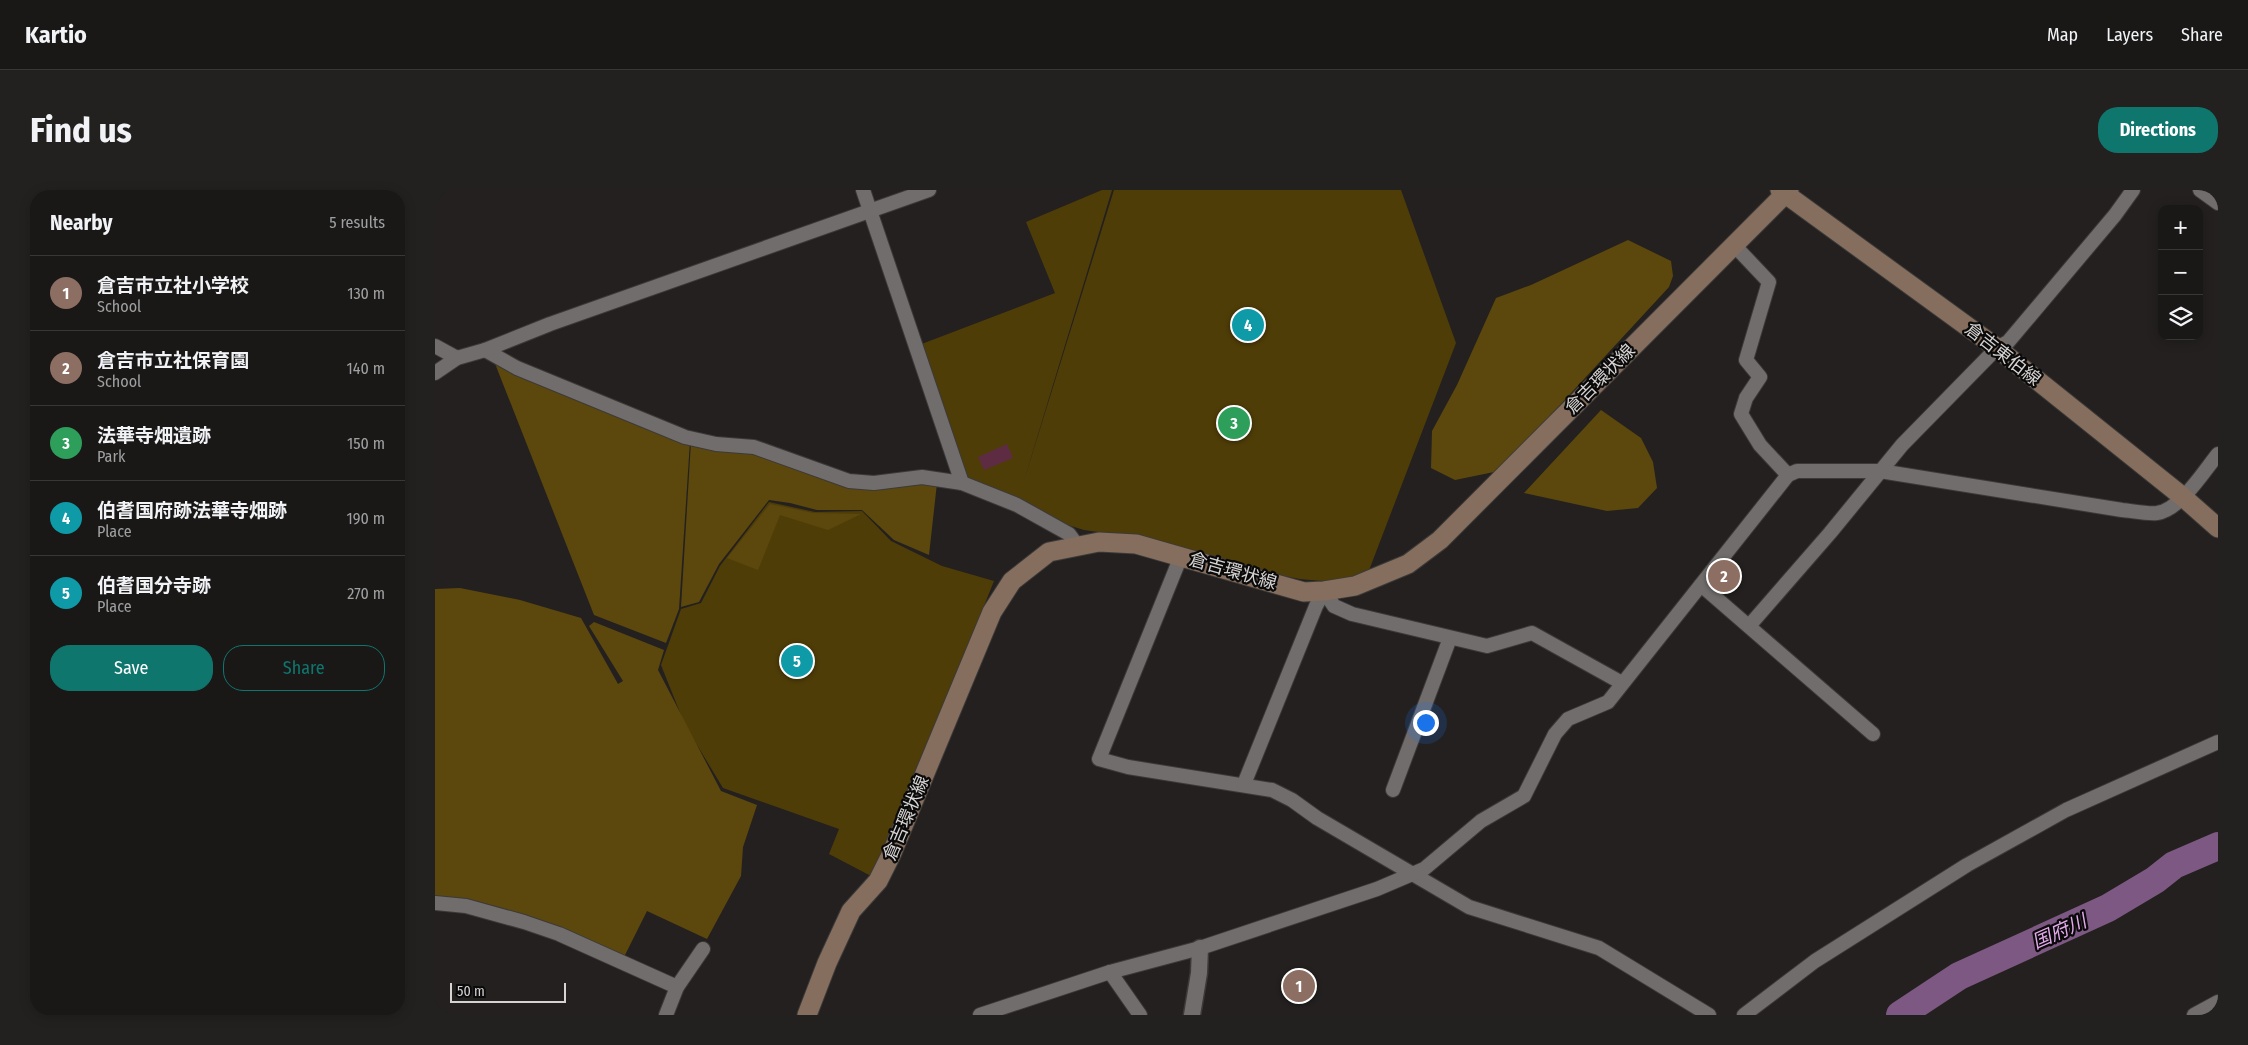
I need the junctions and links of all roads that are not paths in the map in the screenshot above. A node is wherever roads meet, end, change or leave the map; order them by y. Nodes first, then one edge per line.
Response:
1 (863, 190) edge
2 (929, 190) edge
3 (2133, 190) edge
4 (2200, 190) edge
5 (1785, 191) edge
6 (2218, 203) edge
7 (869, 212) junction
8 (1733, 244) junction
9 (435, 346) edge
10 (1997, 348) junction
11 (485, 350) junction
12 (457, 358) junction
13 (435, 373) edge
14 (2218, 454) edge
15 (1880, 471) junction
16 (1788, 475) junction
17 (962, 483) junction
18 (2183, 496) junction
19 (2218, 528) edge
20 (1077, 545) junction
21 (1177, 566) dead end
22 (1701, 584) junction
23 (1324, 591) junction
24 (1749, 626) junction
25 (1451, 638) junction
26 (1622, 683) junction
27 (1873, 734) dead end
28 (2218, 742) edge
29 (1244, 784) junction
30 (1393, 790) dead end
31 (1414, 873) junction
32 (435, 903) edge
33 (1200, 948) junction
34 (703, 949) dead end
35 (1110, 972) junction
36 (677, 987) junction
37 (2218, 1002) edge
38 (666, 1015) edge
39 (807, 1015) edge
40 (980, 1015) edge
41 (1140, 1015) edge
42 (1192, 1015) edge
43 (1709, 1015) edge
44 (1744, 1015) edge
45 (2194, 1015) edge

1 - 7 street
2 - 7 street
3 - 10 street
4 - 6 street
5 - 8 main road, 倉吉環状線
5 - 10 main road, 倉吉東伯線
7 - 11 street
7 - 17 street
8 - 16 street
8 - 23 main road, 倉吉環状線
9 - 12 street
10 - 15 street
10 - 18 main road, 倉吉東伯線
11 - 12 street
11 - 17 street
12 - 13 street
14 - 18 street
15 - 16 street
15 - 18 street
15 - 24 street
16 - 22 street
17 - 20 street
18 - 19 main road, 倉吉東伯線
20 - 23 main road, 倉吉環状線
20 - 39 main road, 倉吉環状線
21 - 29 street
22 - 24 street
22 - 26 street
23 - 25 street
23 - 29 street
24 - 27 street
25 - 26 street
25 - 30 street
26 - 31 street
28 - 44 street
29 - 31 street
31 - 33 street
31 - 43 street
32 - 36 street
33 - 35 street
33 - 42 street
34 - 36 street
35 - 40 street
35 - 41 street
36 - 38 street
37 - 45 street

